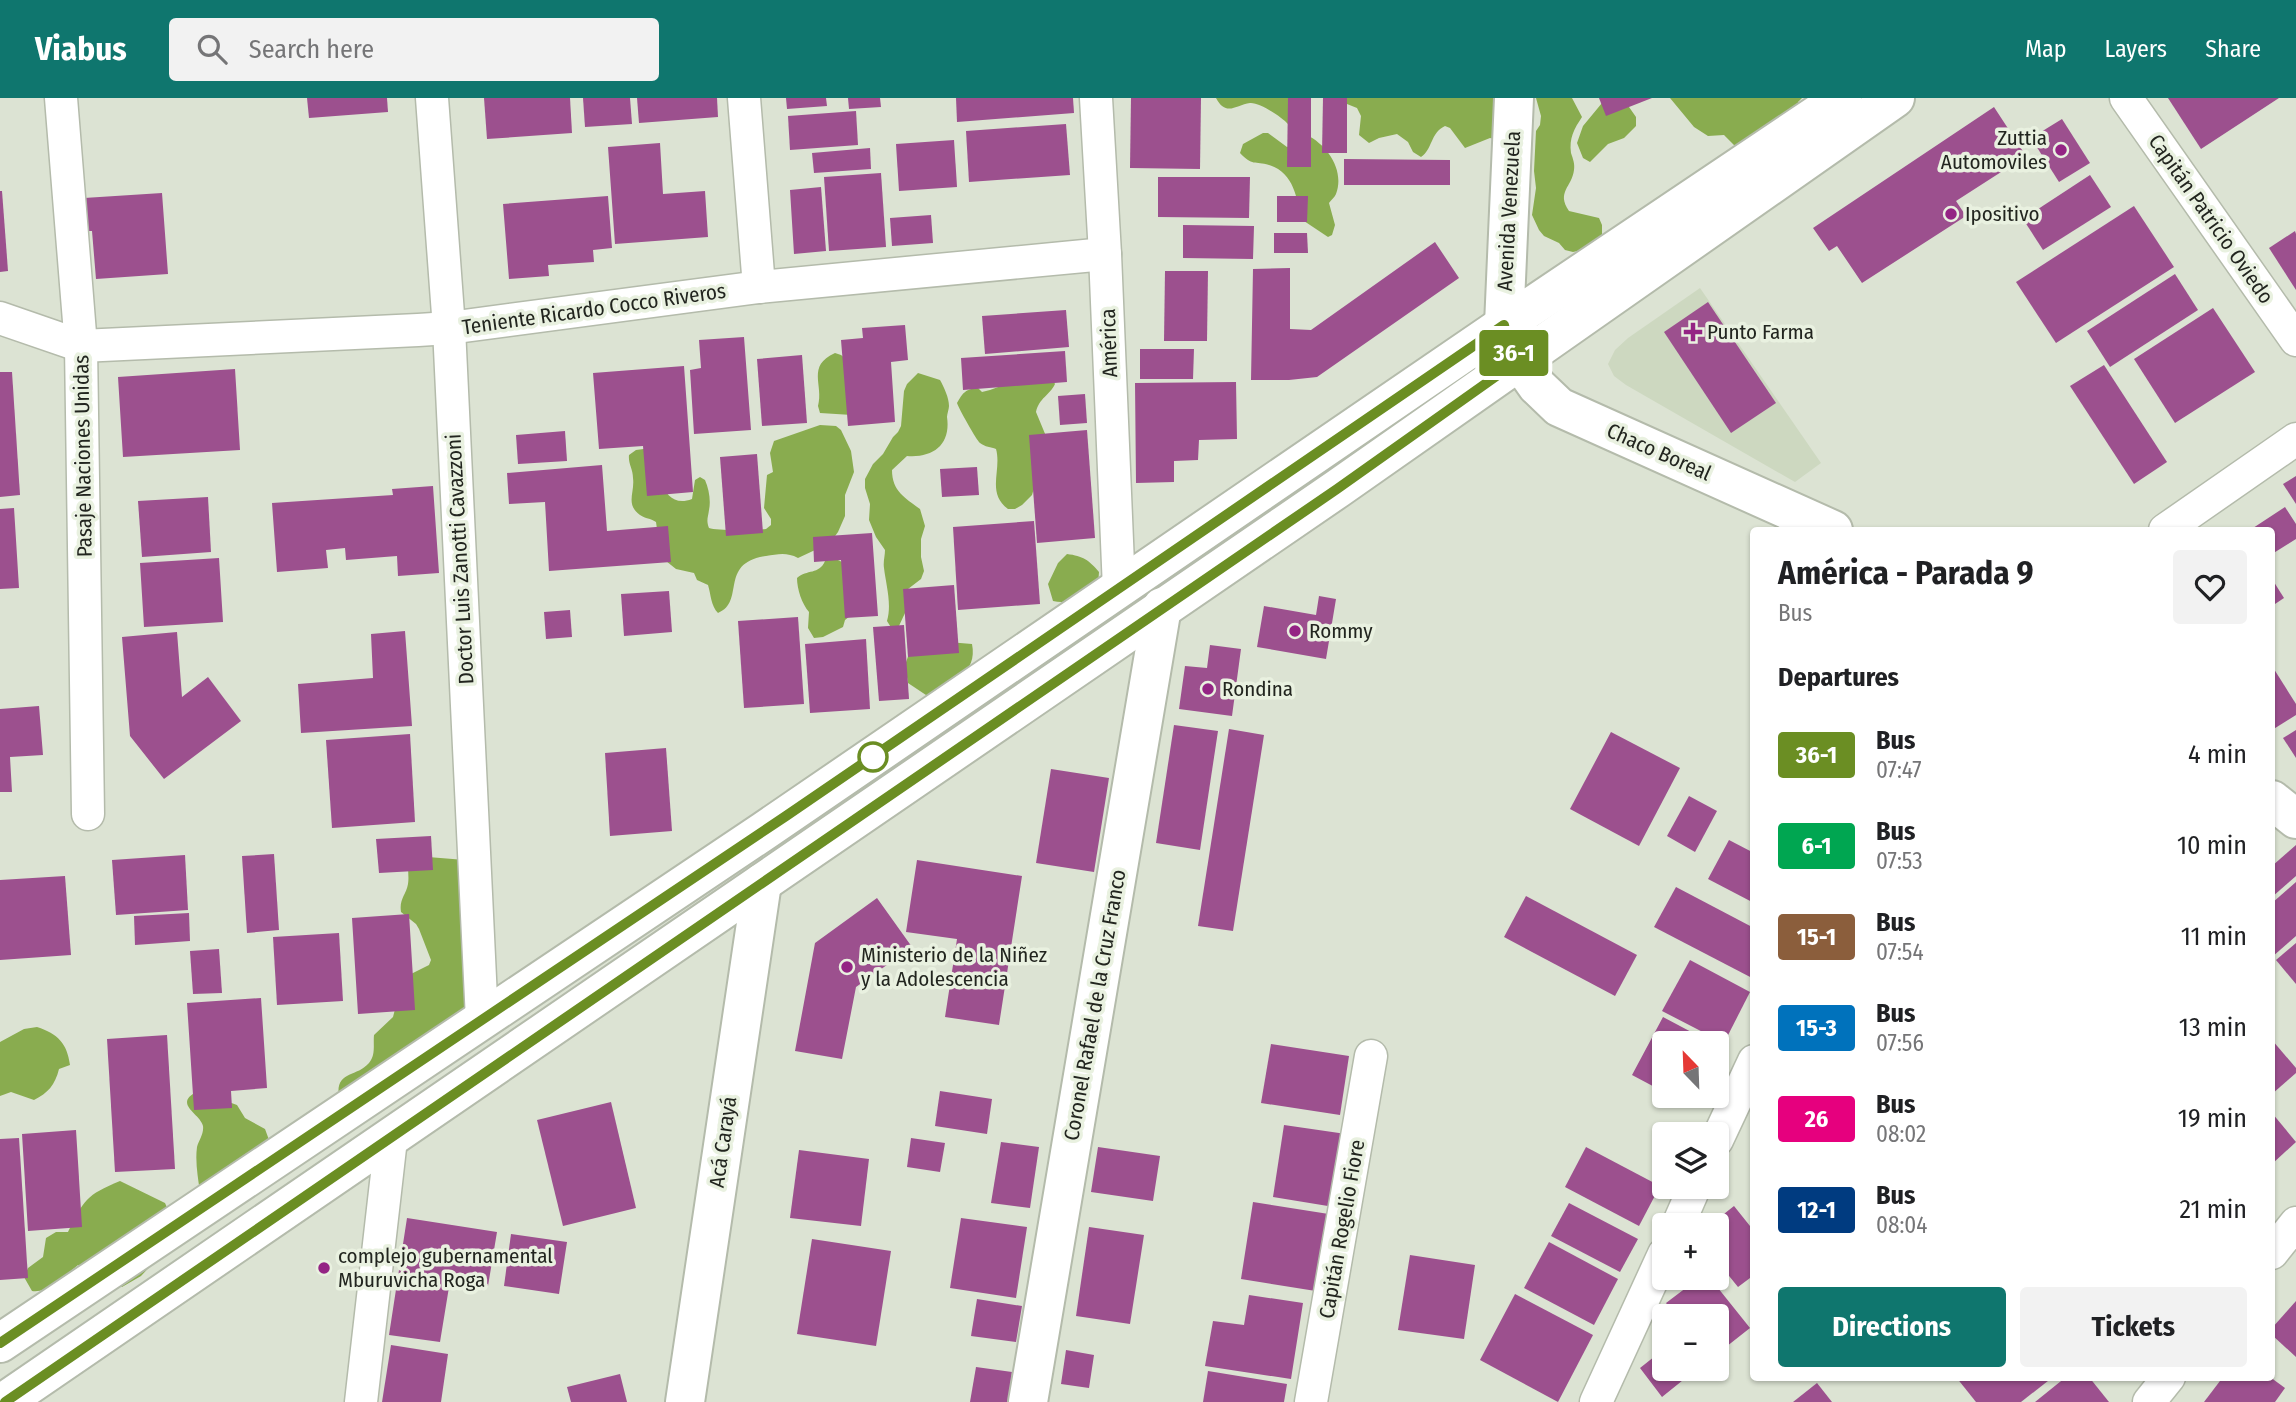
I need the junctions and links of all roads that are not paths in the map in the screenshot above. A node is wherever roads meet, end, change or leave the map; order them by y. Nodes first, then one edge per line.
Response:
1 (61, 98) edge
2 (432, 98) edge
3 (744, 98) edge
4 (1096, 98) edge
5 (1514, 98) edge
6 (1842, 98) edge
7 (1895, 98) edge
8 (2126, 98) edge
9 (1105, 254) junction
10 (760, 287) junction
11 (0, 318) edge
12 (449, 328) junction
13 (2296, 340) edge
14 (1510, 343) junction
15 (81, 346) junction
16 (2296, 439) edge
17 (1826, 527) edge
18 (2169, 527) edge
19 (1119, 589) junction
20 (1162, 607) junction
21 (2275, 802) edge
22 (88, 814) dead end
23 (2296, 819) edge
24 (762, 883) junction
25 (482, 1020) junction
26 (1371, 1056) dead end
27 (1750, 1070) edge
28 (1725, 1122) edge
29 (391, 1139) junction
30 (2296, 1223) edge
31 (2275, 1249) edge
32 (1652, 1280) edge
33 (0, 1343) edge
34 (5, 1402) edge
35 (361, 1402) edge
36 (685, 1402) edge
37 (1028, 1402) edge
38 (1311, 1402) edge
39 (1596, 1402) edge

1 - 15 street, Pasaje Naciones Unidas
2 - 12 street, Doctor Luis Zanotti Cavazzoni
3 - 10 street
4 - 9 street, América
5 - 14 main road, Avenida Venezuela
6 - 14 main road
7 - 14 main road
8 - 13 street, Capitán Patricio Oviedo
9 - 10 street, Teniente Ricardo Cocco Riveros
9 - 19 street, América
10 - 12 street, Teniente Ricardo Cocco Riveros
11 - 15 street
12 - 15 street, Teniente Ricardo Cocco Riveros
12 - 25 street, Doctor Luis Zanotti Cavazzoni
14 - 17 main road, Chaco Boreal
14 - 19 main road
14 - 20 main road
15 - 22 street, Pasaje Naciones Unidas
16 - 18 street
19 - 25 main road
20 - 24 main road
20 - 37 main road, Coronel Rafael de la Cruz Franco
21 - 23 main road
24 - 29 main road
24 - 36 main road, Acá Carayá
25 - 33 main road
26 - 38 street, Capitán Rogelio Fiore
27 - 28 street
29 - 34 main road
29 - 35 street
30 - 31 street
32 - 39 street

